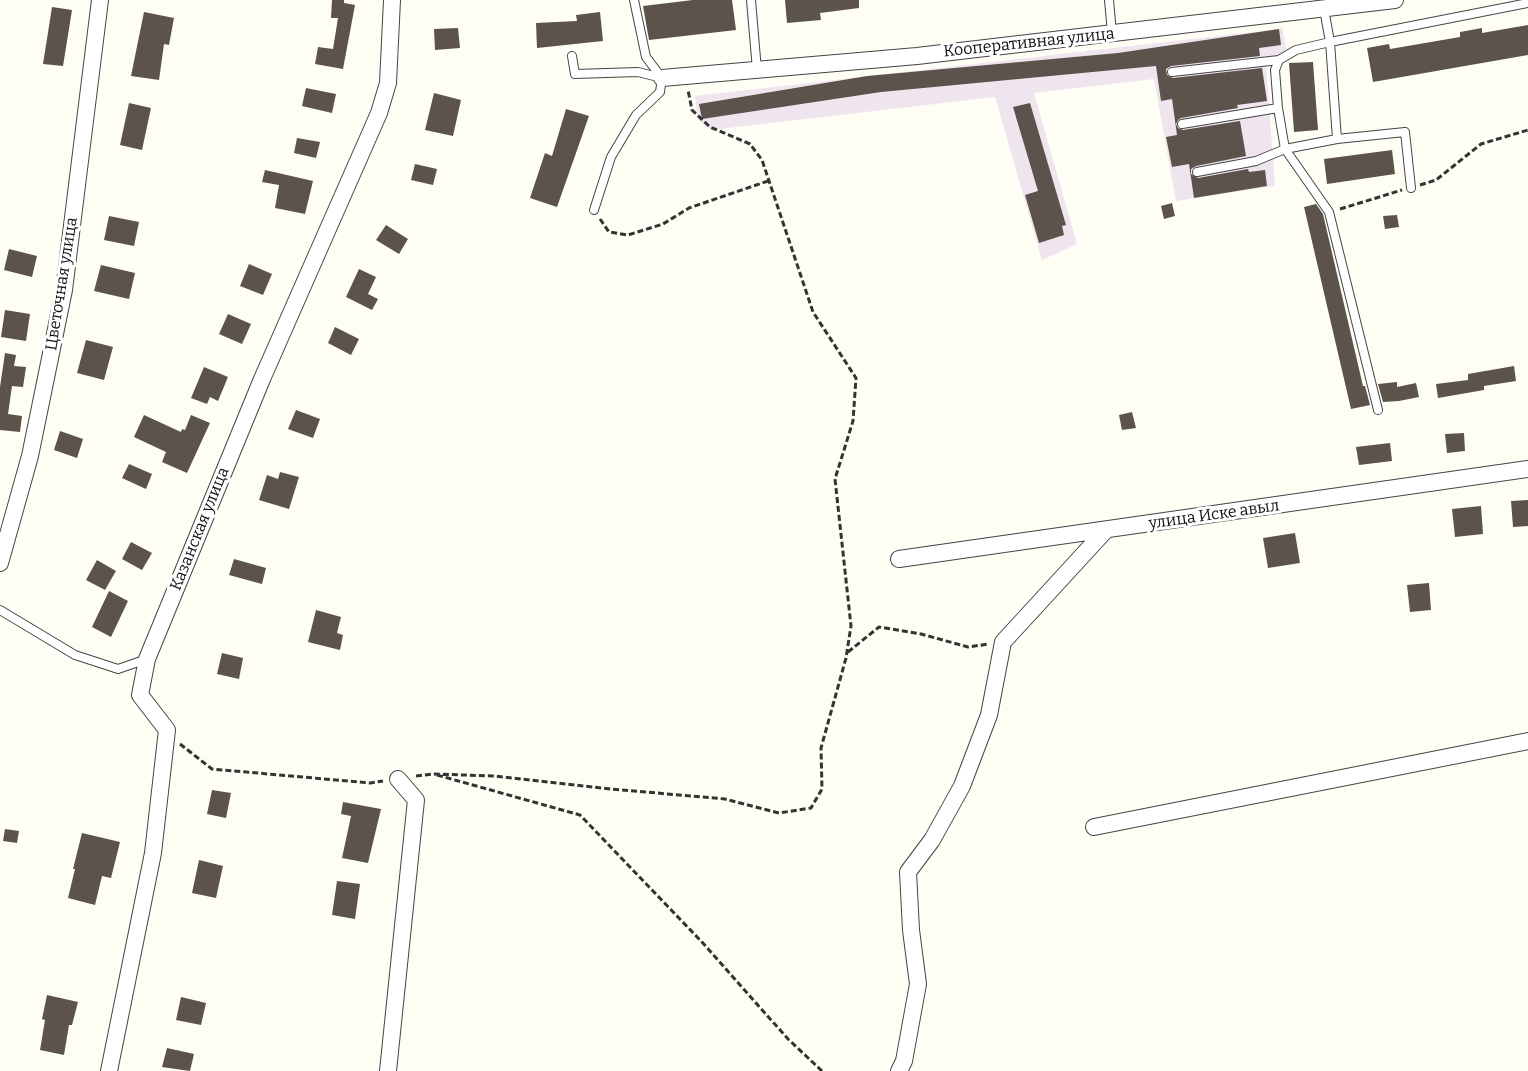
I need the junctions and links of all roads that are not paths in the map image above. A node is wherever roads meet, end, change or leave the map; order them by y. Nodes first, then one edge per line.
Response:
1 (100, 0) edge
2 (392, 0) edge
3 (634, 0) edge
4 (751, 0) edge
5 (1109, 0) edge
6 (1395, 0) edge
7 (1528, 3) edge
8 (1324, 9) junction
9 (1112, 33) junction
10 (1330, 42) junction
11 (572, 56) dead end
12 (1279, 60) junction
13 (757, 70) junction
14 (1173, 72) dead end
15 (662, 78) junction
16 (1278, 108) junction
17 (1182, 124) dead end
18 (1337, 139) junction
19 (1285, 149) junction
20 (1197, 172) dead end
21 (1411, 188) road end
22 (594, 210) road end
23 (1378, 410) dead end
24 (1528, 469) edge
25 (1105, 531) junction
26 (899, 559) dead end
27 (0, 563) edge
28 (0, 610) edge
29 (147, 659) junction
30 (1528, 741) edge
31 (398, 779) road end
32 (1094, 827) dead end
33 (109, 1071) edge
34 (388, 1071) edge
35 (899, 1071) edge

1 - 27 street, Цветочная улица
2 - 29 street, Казанская улица
3 - 15 lane
4 - 13 lane
5 - 9 lane
6 - 8 street, Кооперативная улица
7 - 10 lane
8 - 9 street, Кооперативная улица
8 - 10 lane
9 - 13 street, Кооперативная улица
10 - 12 lane
10 - 18 lane
11 - 15 lane
12 - 14 lane
12 - 16 lane
13 - 15 street, Кооперативная улица
15 - 22 lane
16 - 17 lane
16 - 19 lane
18 - 19 lane
18 - 21 lane
19 - 20 lane
19 - 23 lane
24 - 25 street, улица Иске авыл
25 - 26 street, улица Иске авыл
25 - 35 street
28 - 29 lane
29 - 33 street, Казанская улица
30 - 32 street
31 - 34 street

